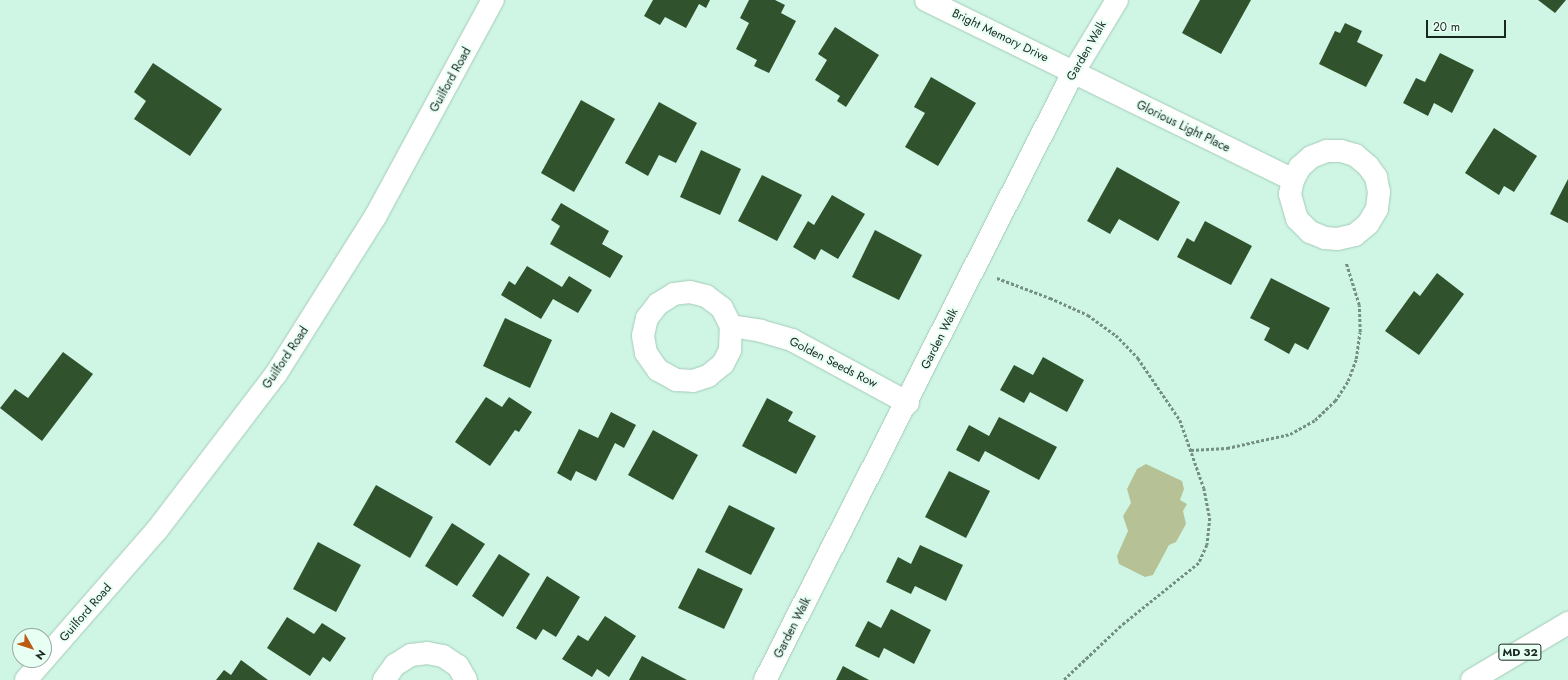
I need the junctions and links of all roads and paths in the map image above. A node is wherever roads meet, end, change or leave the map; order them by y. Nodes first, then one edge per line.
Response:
1 (493, 0) edge
2 (926, 0) edge
3 (1117, 0) edge
4 (1073, 73) junction
5 (1293, 180) junction
6 (1338, 239) junction
7 (975, 270) junction
8 (731, 326) junction
9 (908, 403) junction
10 (1190, 450) junction
11 (1568, 623) edge
12 (26, 680) edge
13 (384, 680) edge
14 (466, 680) edge
15 (765, 680) edge
16 (1064, 680) edge
17 (1472, 680) edge

1 - 12 main road, Guilford Road
2 - 4 main road, Bright Memory Drive
3 - 4 main road, Garden Walk
4 - 5 main road, Glorious Light Place
4 - 7 main road, Garden Walk
5 - 6 main road
5 - 6 main road
6 - 10 path
7 - 9 main road, Garden Walk
7 - 10 path
8 - 8 main road
8 - 9 main road, Golden Seeds Row
9 - 15 main road, Garden Walk
10 - 16 path
11 - 17 main road, MD 32
13 - 14 main road

